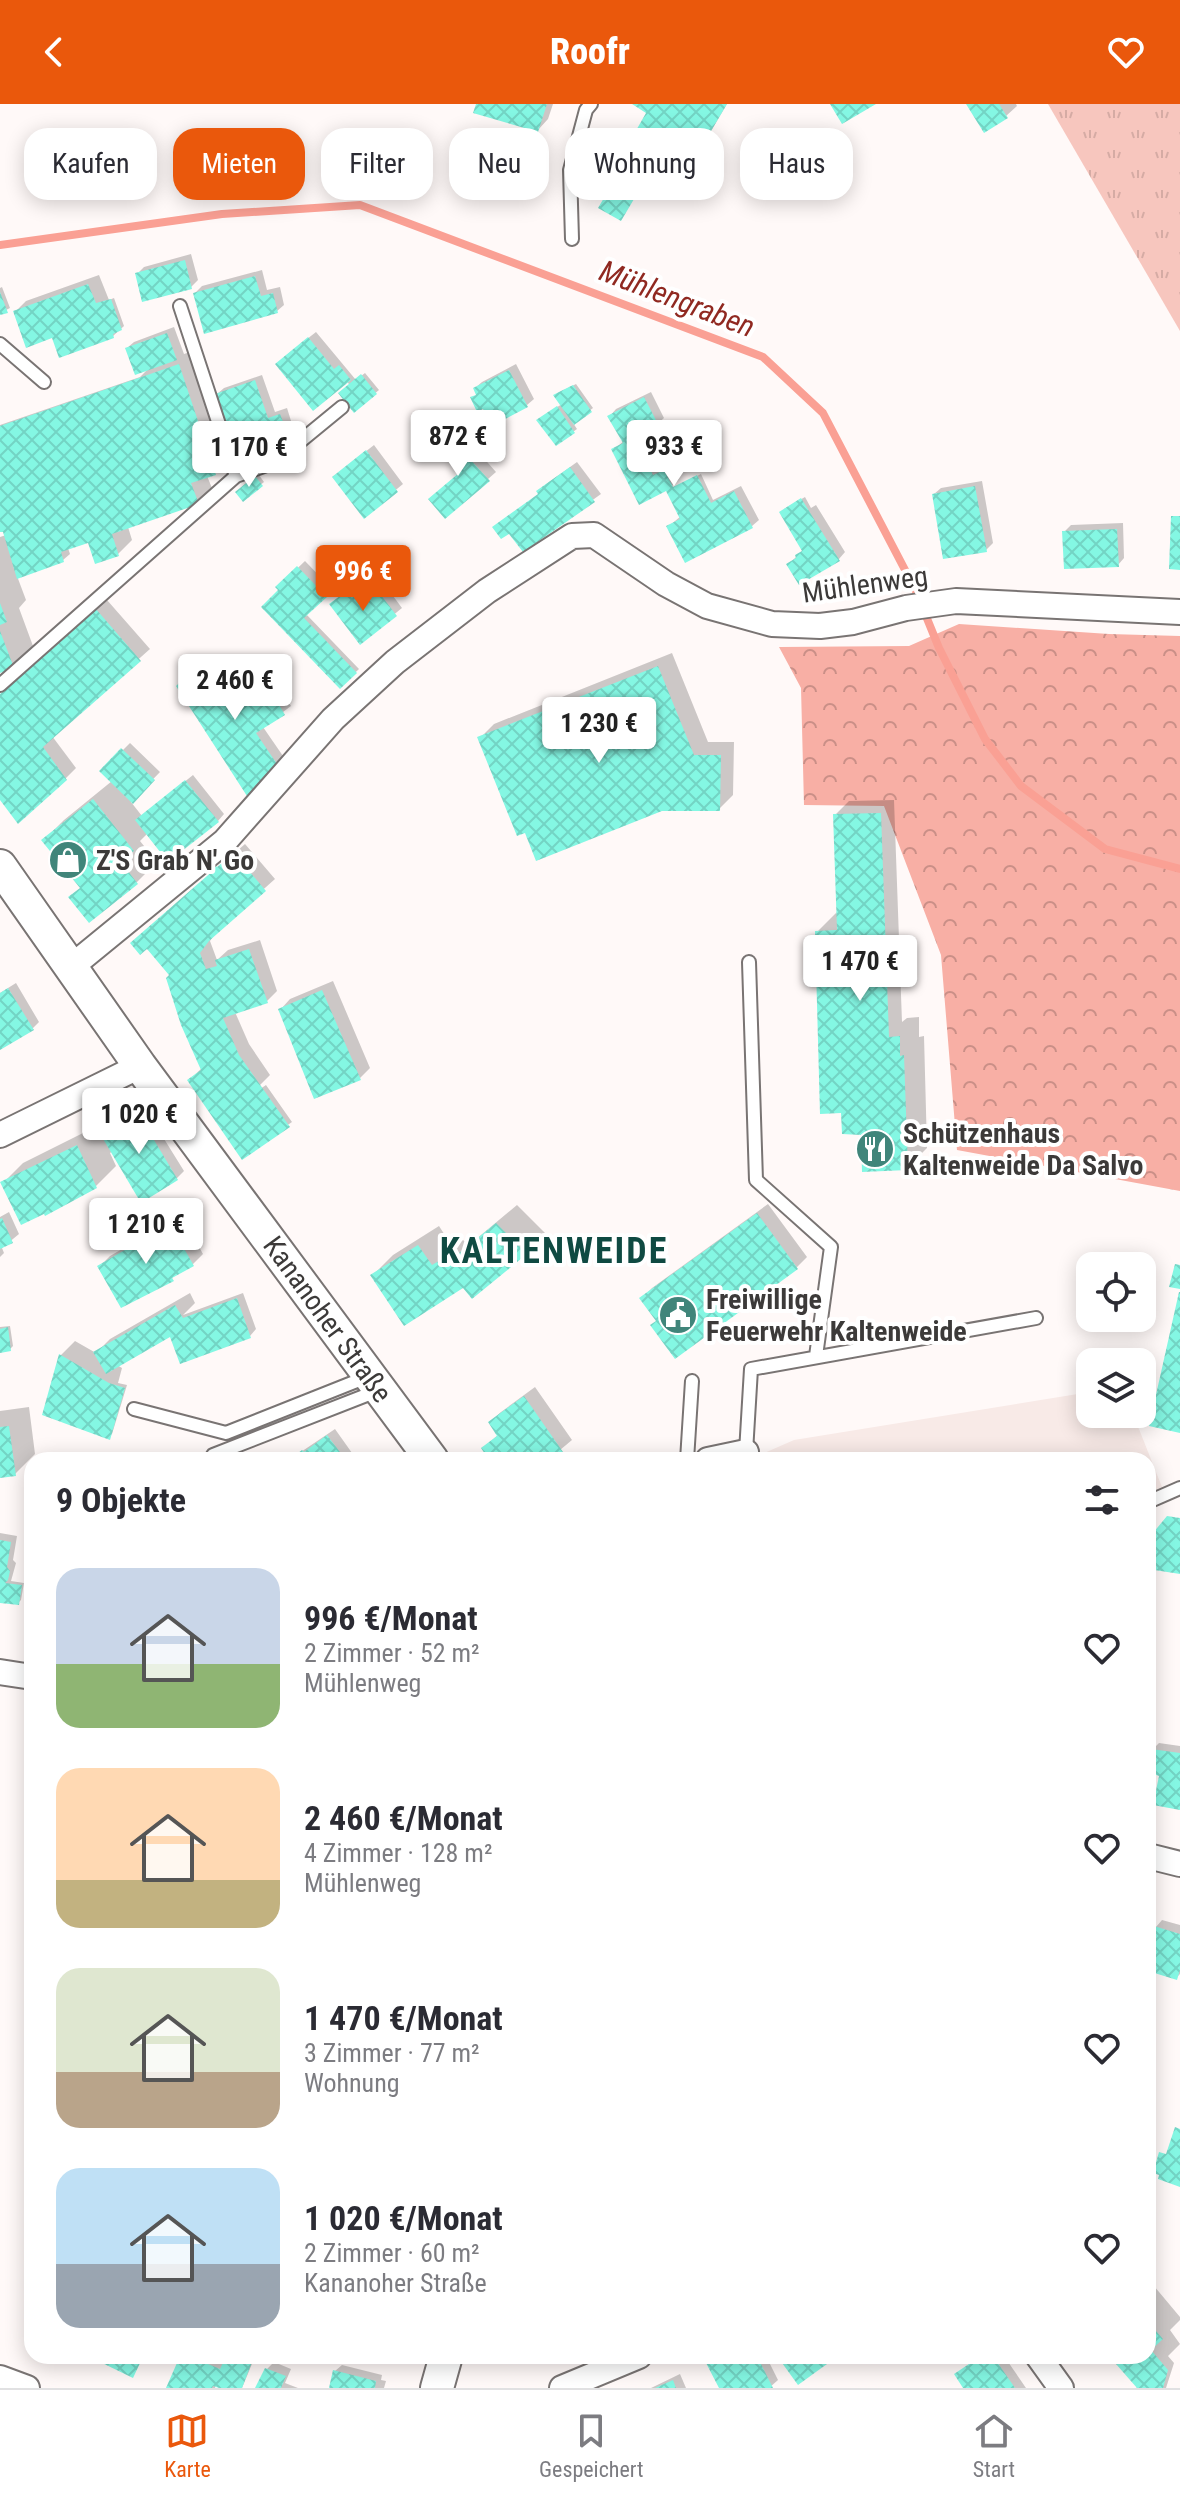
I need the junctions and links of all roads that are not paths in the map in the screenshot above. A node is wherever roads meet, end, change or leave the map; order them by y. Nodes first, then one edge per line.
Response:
1 (591, 104) edge
2 (572, 239) dead end
3 (180, 306) dead end
4 (0, 344) edge
5 (44, 382) dead end
6 (342, 407) dead end
7 (236, 476) junction
8 (1180, 612) edge
9 (0, 685) edge
10 (0, 866) edge
11 (749, 962) dead end
12 (71, 967) junction
13 (140, 1066) junction
14 (0, 1135) edge
15 (1036, 1318) dead end
16 (816, 1356) junction
17 (692, 1381) dead end
18 (375, 1383) junction
19 (134, 1409) dead end
20 (220, 1452) edge
21 (426, 1452) edge
22 (688, 1452) edge
23 (746, 1452) edge
24 (1180, 1488) edge
25 (1156, 1498) edge
26 (0, 1672) edge
27 (24, 1676) edge
28 (1156, 1858) edge
29 (1180, 1864) edge
30 (444, 2364) edge
31 (620, 2364) edge
32 (1044, 2364) edge
33 (0, 2378) edge
34 (27, 2388) edge
35 (437, 2388) edge
36 (562, 2388) edge
37 (1061, 2388) edge

1 - 2 lane
3 - 7 lane
4 - 5 lane
6 - 7 lane
7 - 9 lane
8 - 12 street, Mühlenweg
10 - 12 street, Kananoher Straße
11 - 16 lane
12 - 13 street, Kananoher Straße
13 - 14 street
13 - 18 street, Kananoher Straße
15 - 16 lane
16 - 23 lane
17 - 22 lane
18 - 19 lane
18 - 20 lane
18 - 21 street, Kananoher Straße
24 - 25 lane
26 - 27 street
28 - 29 street
30 - 35 street
31 - 36 street
32 - 37 street
33 - 34 street

